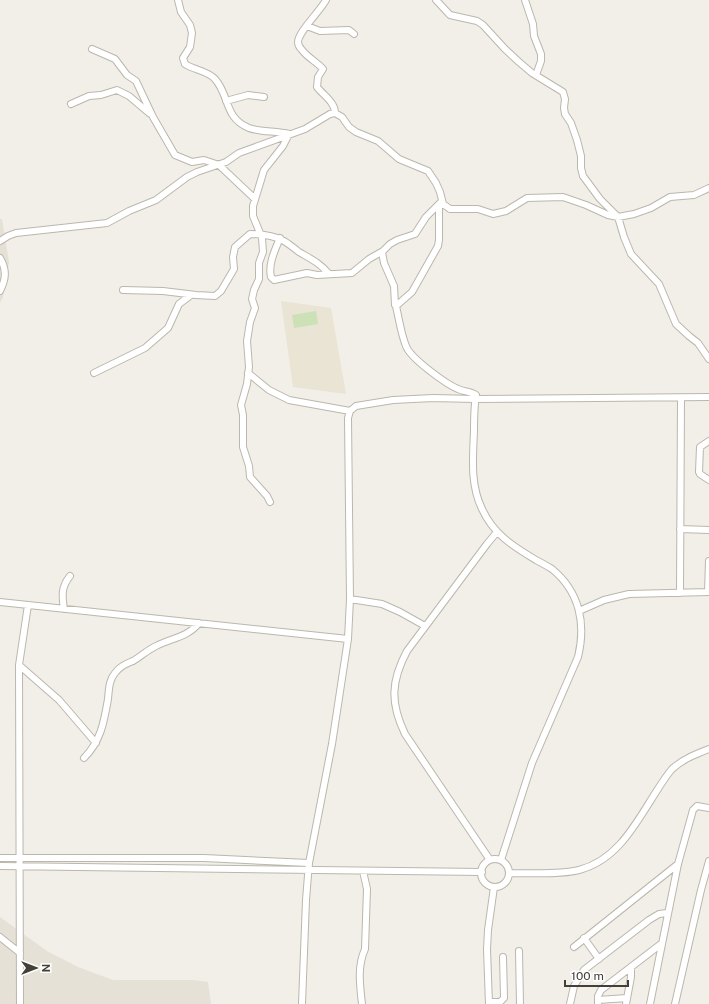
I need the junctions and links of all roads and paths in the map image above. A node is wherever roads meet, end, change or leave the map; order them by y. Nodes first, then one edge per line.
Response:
1 (178, 0) edge
2 (326, 0) edge
3 (436, 0) edge
4 (524, 0) edge
5 (307, 26) junction
6 (354, 34) dead end
7 (92, 49) dead end
8 (536, 75) junction
9 (264, 97) dead end
10 (226, 101) junction
11 (71, 104) dead end
12 (335, 113) junction
13 (153, 117) junction
14 (289, 134) junction
15 (219, 165) junction
16 (709, 188) edge
17 (255, 199) junction
18 (440, 203) junction
19 (618, 217) junction
20 (260, 235) junction
21 (280, 238) junction
22 (0, 241) edge
23 (382, 252) junction
24 (0, 258) edge
25 (328, 274) junction
26 (123, 290) dead end
27 (0, 291) edge
28 (191, 295) junction
29 (396, 306) junction
30 (709, 359) edge
31 (94, 373) dead end
32 (248, 374) junction
33 (709, 397) edge
34 (681, 398) junction
35 (475, 399) junction
36 (350, 411) junction
37 (709, 441) edge
38 (709, 480) edge
39 (270, 502) dead end
40 (680, 529) junction
41 (709, 530) edge
42 (497, 532) junction
43 (709, 561) edge
44 (70, 576) dead end
45 (709, 592) edge
46 (680, 593) junction
47 (350, 599) junction
48 (0, 602) edge
49 (28, 605) junction
50 (64, 609) junction
51 (579, 611) junction
52 (199, 623) junction
53 (425, 626) junction
54 (348, 639) junction
55 (18, 665) junction
56 (96, 743) junction
57 (709, 749) edge
58 (84, 758) dead end
59 (709, 808) edge
60 (0, 858) edge
61 (20, 858) junction
62 (490, 860) junction
63 (501, 860) junction
64 (709, 861) edge
65 (678, 864) junction
66 (0, 866) edge
67 (21, 867) junction
68 (309, 867) junction
69 (363, 871) junction
70 (482, 872) junction
71 (509, 873) junction
72 (494, 887) junction
73 (667, 913) junction
74 (0, 937) edge
75 (584, 938) junction
76 (661, 944) junction
77 (574, 947) dead end
78 (519, 951) dead end
79 (20, 952) junction
80 (503, 957) dead end
81 (599, 959) junction
82 (631, 967) junction
83 (626, 1001) edge
84 (598, 1002) edge
85 (489, 1003) edge
86 (20, 1004) edge
87 (302, 1004) edge
88 (362, 1004) edge
89 (520, 1004) edge
90 (570, 1004) edge
91 (650, 1004) edge
92 (675, 1004) edge

1 - 10 street
2 - 5 street
3 - 8 street
4 - 8 street
5 - 6 street
5 - 12 street
7 - 13 street
8 - 19 street
9 - 10 street
10 - 14 street
11 - 13 street
12 - 14 street
12 - 18 street
13 - 15 street
14 - 15 street
14 - 17 street
15 - 17 street
15 - 22 street
16 - 19 street
17 - 20 street
18 - 19 street
18 - 23 street
18 - 29 street
19 - 30 street
20 - 21 street
20 - 28 street
20 - 32 street
21 - 25 street
21 - 25 street
23 - 25 street
23 - 29 street
24 - 27 street
26 - 28 street
28 - 31 street
29 - 35 street
32 - 36 street
32 - 39 street
33 - 34 street
34 - 35 street
34 - 40 street
35 - 36 street
35 - 42 street
36 - 47 street
37 - 38 street
40 - 41 street
40 - 46 street
42 - 51 street
42 - 53 street
43 - 45 street
44 - 50 street
45 - 46 street
46 - 51 street
47 - 53 street
47 - 54 street
48 - 49 street
49 - 50 street
49 - 55 street
50 - 52 street
51 - 63 street
52 - 54 street
52 - 56 street
53 - 62 street
54 - 68 street
55 - 56 street
55 - 61 street
56 - 58 street
57 - 71 street
59 - 65 street
60 - 61 street
61 - 67 street
61 - 68 street
62 - 63 street
62 - 70 street
63 - 71 street
64 - 92 street
65 - 73 street
65 - 75 street
66 - 67 street
67 - 68 street
67 - 79 street
68 - 69 street
68 - 87 street
69 - 70 street
69 - 88 street
70 - 72 street
71 - 72 street
72 - 85 street
73 - 76 street
73 - 81 street
74 - 79 street
75 - 77 street
75 - 81 street
76 - 82 street
76 - 91 street
78 - 89 street
79 - 86 street
80 - 85 street
81 - 90 street
82 - 83 street
82 - 84 street
83 - 84 street

